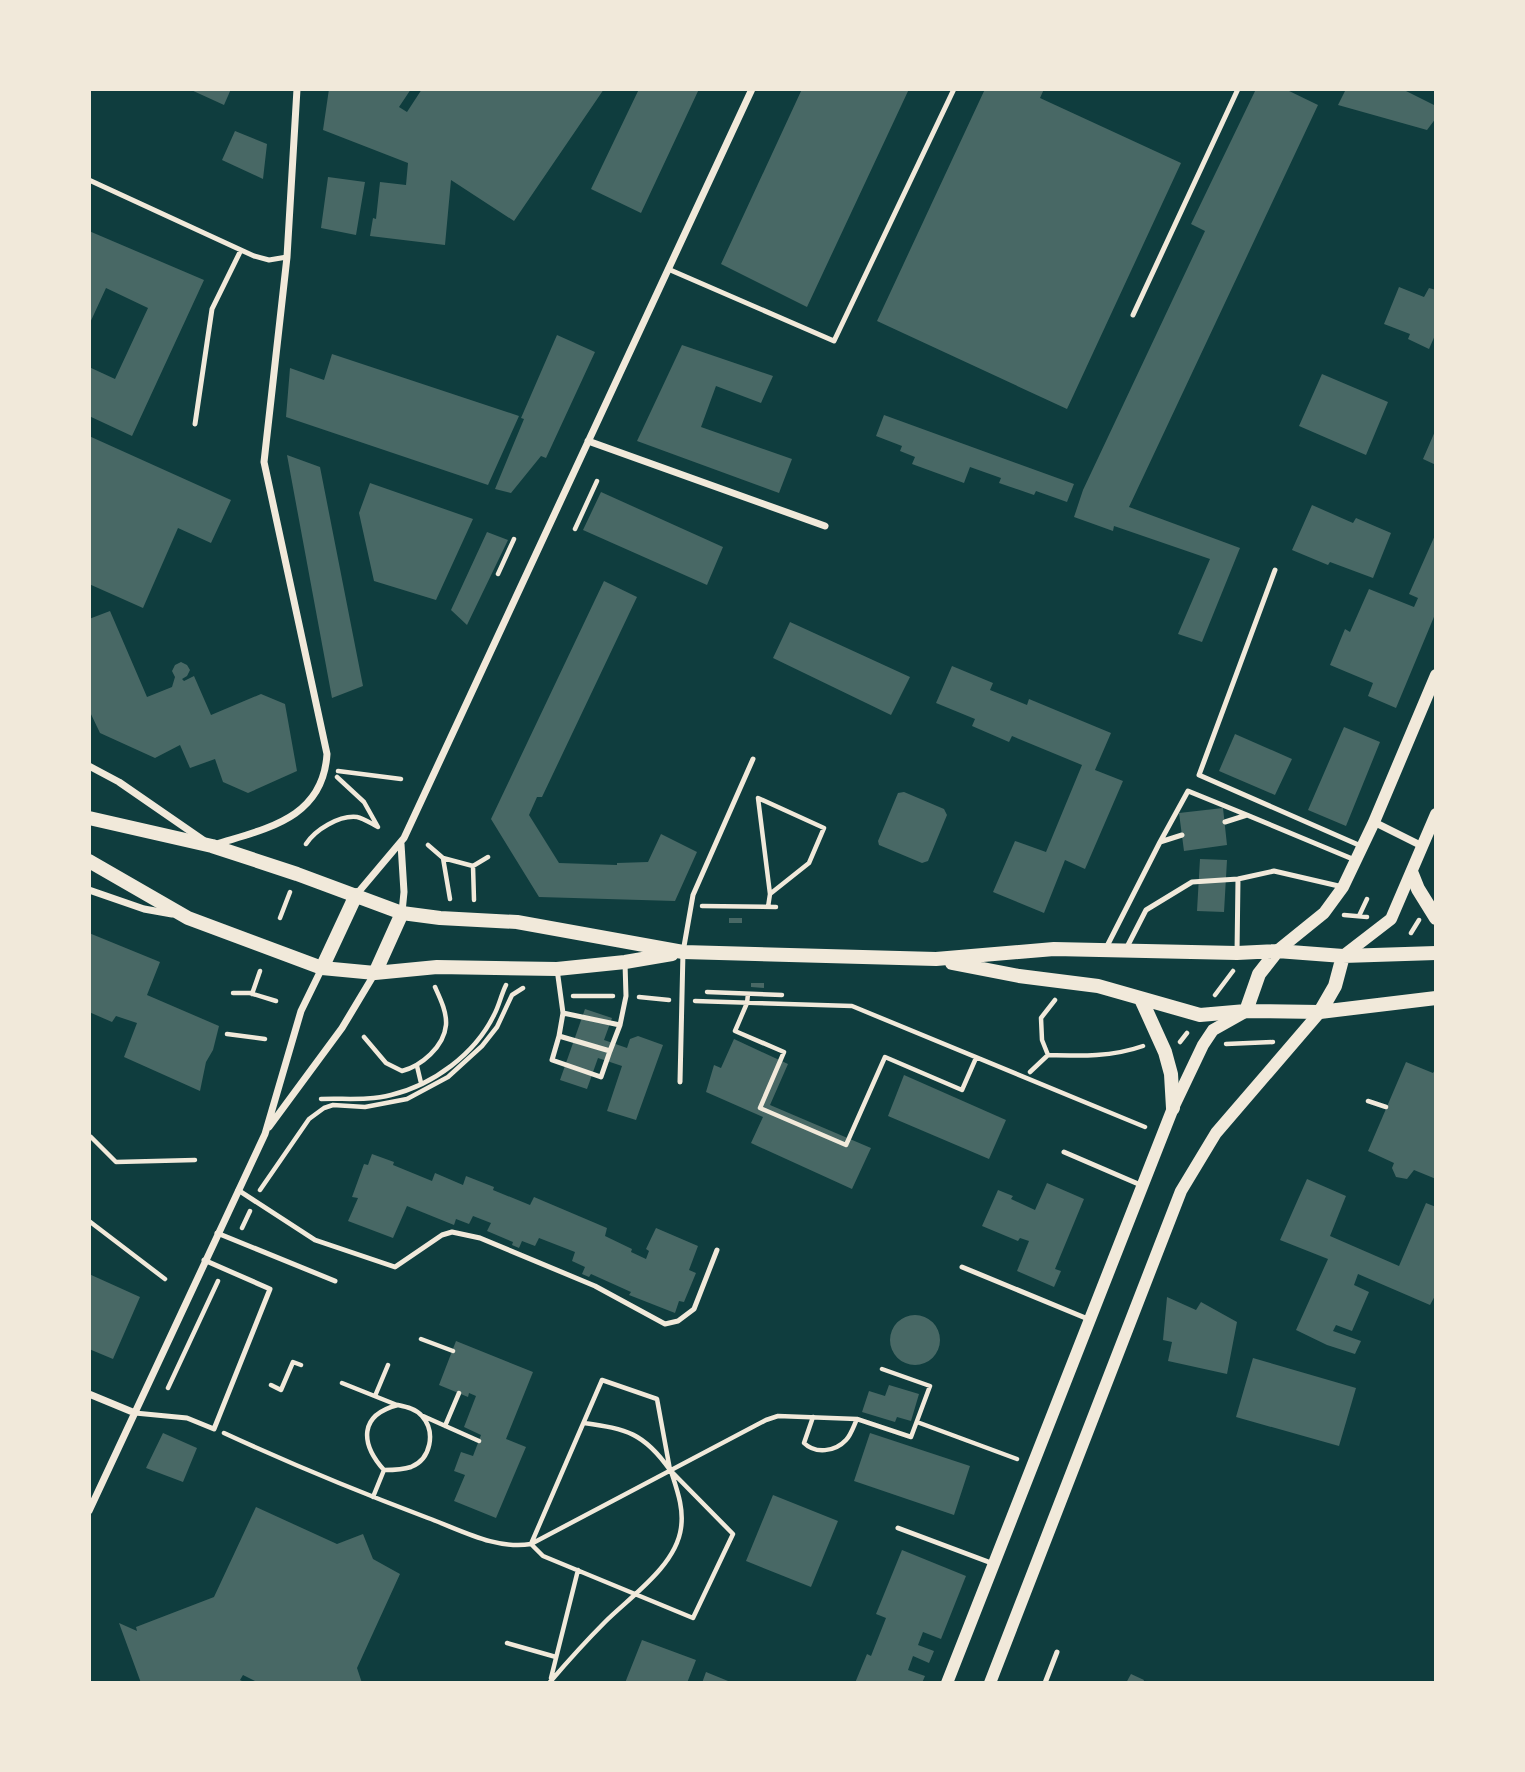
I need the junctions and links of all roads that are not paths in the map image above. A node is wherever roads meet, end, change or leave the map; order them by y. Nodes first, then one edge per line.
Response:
1 (298, 89) edge
2 (752, 89) edge
3 (954, 89) edge
4 (1238, 89) edge
5 (89, 180) edge
6 (241, 250) junction
7 (287, 257) junction
8 (668, 269) junction
9 (1133, 315) dead end
10 (195, 425) dead end
11 (588, 441) junction
12 (825, 526) dead end
13 (1275, 570) dead end
14 (1436, 676) edge
15 (753, 760) dead end
16 (89, 766) edge
17 (1247, 814) junction
18 (1436, 814) edge
19 (89, 818) edge
20 (1225, 822) dead end
21 (1374, 822) junction
22 (1182, 835) dead end
23 (1160, 842) junction
24 (401, 844) junction
25 (212, 846) junction
26 (1361, 846) junction
27 (1422, 846) junction
28 (1355, 860) junction
29 (89, 861) edge
30 (1412, 874) junction
31 (1238, 879) junction
32 (1343, 887) junction
33 (89, 890) edge
34 (356, 895) junction
35 (402, 913) junction
36 (188, 918) junction
37 (1436, 918) edge
38 (1105, 950) junction
39 (1126, 950) junction
40 (1277, 951) junction
41 (683, 953) junction
42 (1436, 953) edge
43 (1343, 956) junction
44 (1239, 957) junction
45 (936, 960) junction
46 (625, 962) junction
47 (322, 968) junction
48 (557, 970) junction
49 (375, 973) junction
50 (1436, 998) edge
51 (1140, 999) junction
52 (1246, 1012) junction
53 (1320, 1012) junction
54 (563, 1013) junction
55 (620, 1025) junction
56 (559, 1036) junction
57 (610, 1051) junction
58 (680, 1082) dead end
59 (1173, 1108) junction
60 (265, 1134) junction
61 (1063, 1152) dead end
62 (1143, 1186) junction
63 (238, 1190) junction
64 (217, 1233) junction
65 (717, 1250) dead end
66 (204, 1260) junction
67 (962, 1268) dead end
68 (335, 1281) dead end
69 (1091, 1320) junction
70 (89, 1394) edge
71 (135, 1413) junction
72 (89, 1511) edge
73 (898, 1528) dead end
74 (994, 1564) junction
75 (1057, 1652) dead end
76 (947, 1683) edge
77 (990, 1683) edge
78 (1045, 1683) edge

1 - 7 street
2 - 8 street
3 - 8 lane
4 - 9 lane
5 - 6 lane
6 - 7 lane
6 - 10 lane
7 - 25 street
8 - 11 street
11 - 12 street
11 - 24 street
13 - 26 lane
14 - 21 street
15 - 41 lane
16 - 25 street
17 - 20 lane
17 - 23 lane
17 - 28 lane
18 - 27 street
19 - 25 main road
21 - 26 street
21 - 27 street
22 - 23 lane
23 - 38 lane
24 - 34 street
24 - 35 street
25 - 34 main road
26 - 28 street
27 - 30 street
28 - 32 street
29 - 36 main road
30 - 37 main road
30 - 43 street
31 - 32 lane
31 - 39 lane
31 - 44 lane
32 - 40 street
33 - 36 street
34 - 35 main road
34 - 47 main road
35 - 41 main road
35 - 49 main road
36 - 47 main road
38 - 39 main road
38 - 45 main road
39 - 44 main road
40 - 43 main road
40 - 44 main road
40 - 52 main road
41 - 45 main road
41 - 46 main road
41 - 58 lane
42 - 43 main road
43 - 53 main road
45 - 51 main road
46 - 48 main road
46 - 55 lane
47 - 49 main road
47 - 60 street
48 - 49 main road
48 - 54 lane
49 - 60 street
50 - 53 main road
51 - 52 main road
51 - 59 main road
52 - 53 main road
52 - 59 street
53 - 77 street
54 - 55 lane
54 - 56 lane
55 - 57 lane
56 - 57 lane
56 - 57 lane
59 - 62 street
60 - 63 street
61 - 62 lane
62 - 69 street
63 - 64 street
63 - 65 lane
64 - 66 street
64 - 68 lane
66 - 71 street
66 - 71 lane
67 - 69 lane
69 - 74 street
70 - 71 street
71 - 72 street
73 - 74 lane
74 - 76 street
75 - 78 lane

